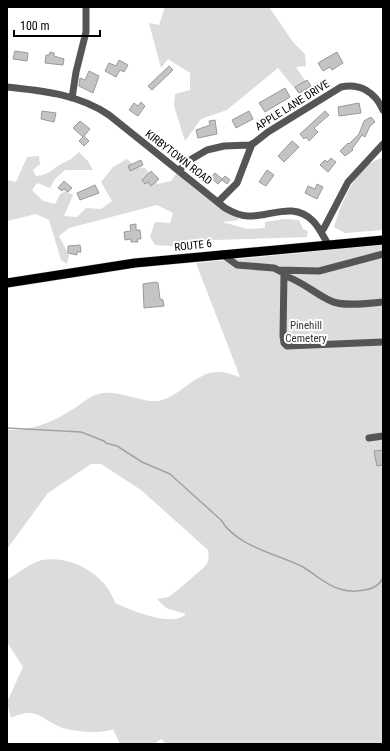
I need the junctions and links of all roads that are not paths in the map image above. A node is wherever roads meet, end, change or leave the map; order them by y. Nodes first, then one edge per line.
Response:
1 (86, 7) edge
2 (7, 87) edge
3 (72, 98) junction
4 (383, 110) edge
5 (252, 144) junction
6 (383, 144) edge
7 (179, 170) junction
8 (218, 202) junction
9 (320, 232) junction
10 (383, 240) edge
11 (328, 244) junction
12 (222, 254) junction
13 (383, 254) edge
14 (278, 270) junction
15 (285, 276) junction
16 (7, 283) edge
17 (383, 302) edge
18 (383, 342) edge
19 (383, 436) edge
20 (369, 438) dead end

1 - 3 street
2 - 3 street, KIRBYTOWN ROAD
3 - 7 street, KIRBYTOWN ROAD
4 - 5 street, APPLE LANE DRIVE
5 - 7 street, APPLE LANE DRIVE
5 - 8 street, APPLE LANE DRIVE
6 - 9 street
7 - 8 street, KIRBYTOWN ROAD
8 - 9 street, KIRBYTOWN ROAD
9 - 11 street, KIRBYTOWN ROAD
10 - 11 main road, ROUTE 6
11 - 12 main road, ROUTE 6
12 - 14 street
12 - 16 main road, ROUTE 6
13 - 14 street
14 - 15 street
15 - 17 street
15 - 18 street
19 - 20 street

